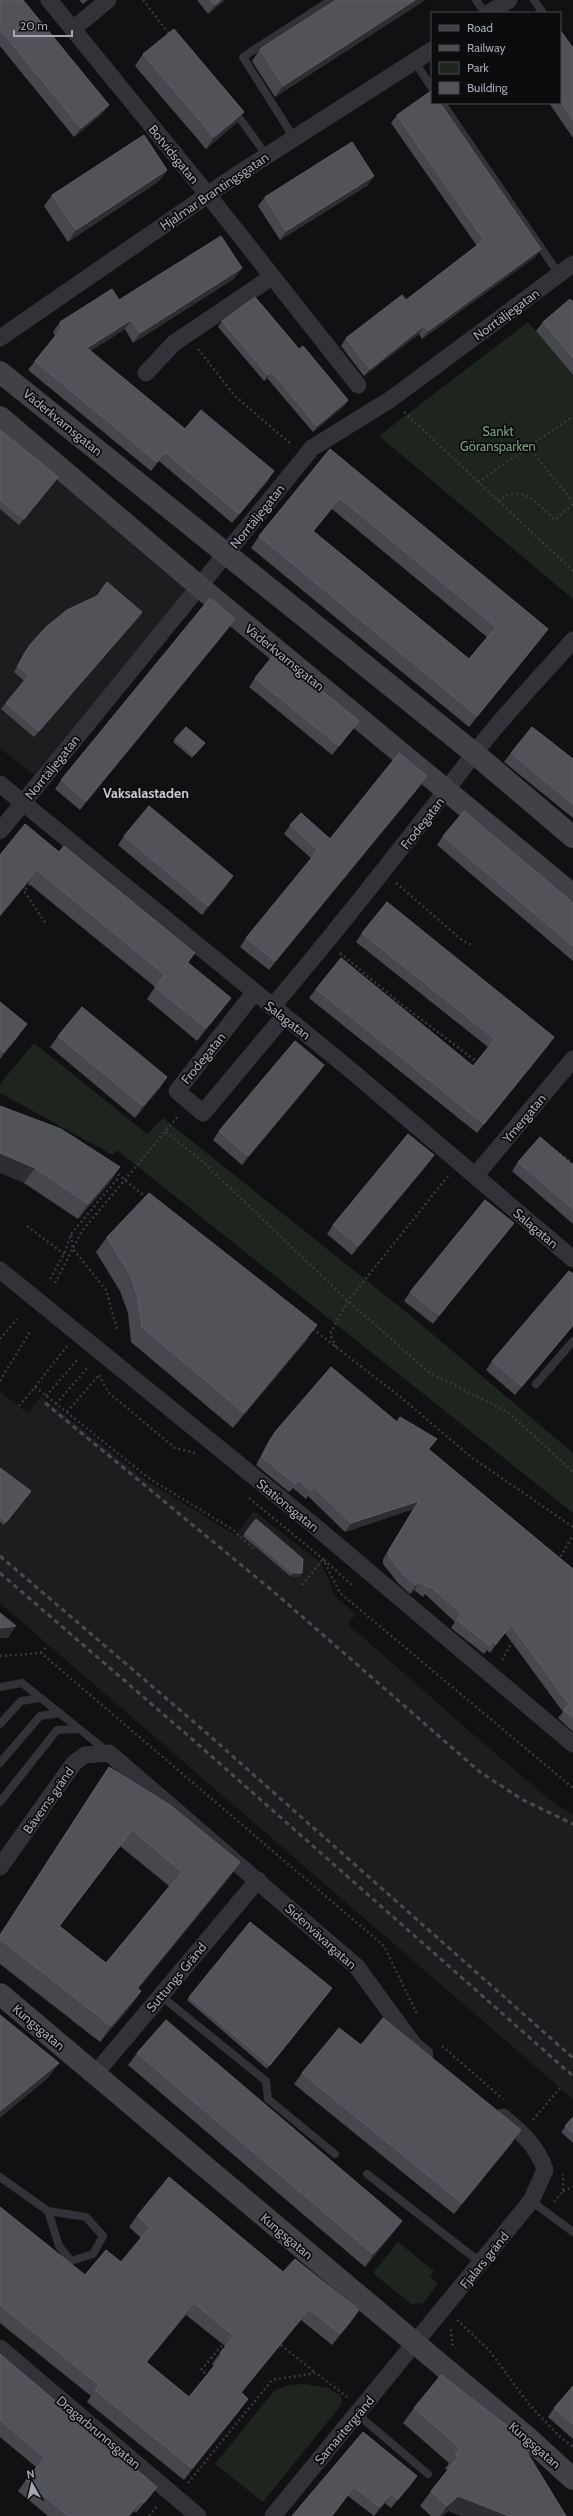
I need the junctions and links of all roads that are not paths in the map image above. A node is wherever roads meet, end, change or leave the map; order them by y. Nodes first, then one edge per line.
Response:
1 (49, 0) edge
2 (108, 0) edge
3 (331, 0) edge
4 (476, 0) edge
5 (509, 0) edge
6 (534, 0) edge
7 (484, 12) edge
8 (491, 12) edge
9 (542, 12) edge
10 (73, 29) junction
11 (431, 51) edge
12 (414, 62) junction
13 (431, 87) edge
14 (228, 102) edge
15 (443, 104) edge
16 (294, 138) junction
17 (267, 156) junction
18 (208, 195) junction
19 (566, 269) edge
20 (272, 278) junction
21 (0, 338) edge
22 (0, 372) edge
23 (146, 372) dead end
24 (358, 385) dead end
25 (0, 417) edge
26 (227, 553) junction
27 (200, 587) junction
28 (573, 640) edge
29 (474, 753) junction
30 (0, 784) edge
31 (448, 790) junction
32 (23, 804) junction
33 (0, 831) edge
34 (573, 837) edge
35 (573, 895) edge
36 (254, 993) junction
37 (278, 1011) junction
38 (573, 1059) edge
39 (475, 1176) junction
40 (573, 1258) edge
41 (0, 1270) edge
42 (573, 1341) edge
43 (536, 1384) edge
44 (0, 1687) edge
45 (41, 1698) junction
46 (60, 1713) junction
47 (0, 1724) edge
48 (79, 1729) junction
49 (573, 1744) edge
50 (109, 1753) junction
51 (0, 1763) edge
52 (0, 1802) edge
53 (1, 1863) edge
54 (258, 1880) junction
55 (0, 1994) edge
56 (161, 1996) junction
57 (438, 2065) edge
58 (96, 2074) junction
59 (500, 2106) road end
60 (335, 2154) dead end
61 (367, 2174) dead end
62 (0, 2177) edge
63 (531, 2201) junction
64 (48, 2211) junction
65 (573, 2232) edge
66 (481, 2263) junction
67 (415, 2344) junction
68 (0, 2348) edge
69 (359, 2411) junction
70 (428, 2474) dead end
71 (573, 2479) edge
72 (198, 2516) edge
73 (273, 2516) edge

1 - 10 street, Botvidsgatan
2 - 10 street
3 - 16 lane
4 - 7 lane
5 - 8 street
6 - 9 lane
10 - 18 street, Botvidsgatan
11 - 12 street, Hjalmar Brantingsgatan
12 - 13 lane
12 - 16 street, Hjalmar Brantingsgatan
14 - 17 lane
15 - 19 lane
16 - 17 street, Hjalmar Brantingsgatan
17 - 18 street, Hjalmar Brantingsgatan
18 - 20 street, Botvidsgatan
18 - 21 street, Hjalmar Brantingsgatan
19 - 26 street, Norrtäljegatan
20 - 23 street
20 - 24 street, Botvidsgatan
22 - 26 main road, Väderkvarnsgatan
25 - 27 main road, Väderkvarnsgatan
26 - 27 street, Norrtäljegatan
26 - 29 main road, Väderkvarnsgatan
27 - 31 main road, Väderkvarnsgatan
27 - 32 street, Norrtäljegatan
28 - 29 street, Frodegatan
29 - 31 street, Frodegatan
29 - 34 main road, Väderkvarnsgatan
30 - 32 street, Salagatan
31 - 35 main road, Väderkvarnsgatan
31 - 37 street, Frodegatan
32 - 33 street, Norrtäljegatan
32 - 36 street, Salagatan
36 - 37 street, Salagatan
36 - 37 street, Frodegatan
37 - 39 street, Salagatan
38 - 39 street, Ymergatan
39 - 40 street, Salagatan
41 - 49 street, Stationsgatan
42 - 43 lane
44 - 45 lane
45 - 46 lane
45 - 47 lane
46 - 48 lane
46 - 51 lane
48 - 50 lane
48 - 52 lane
50 - 53 street, Bäverns gränd
50 - 54 street, Sidenvävargatan
54 - 56 street, Suttungs Gränd
54 - 57 street, Sidenvävargatan
55 - 58 main road, Kungsgatan
56 - 58 street, Suttungs Gränd
56 - 60 lane
58 - 67 main road, Kungsgatan
59 - 63 street, Fjalars gränd
61 - 66 lane
62 - 64 lane
63 - 65 lane
63 - 66 street, Fjalars gränd
64 - 64 lane
66 - 67 street, Fjalars gränd
67 - 69 street, Samaritergränd
67 - 71 main road, Kungsgatan
68 - 72 street, Dragarbrunnsgatan
69 - 70 lane
69 - 73 street, Samaritergränd

